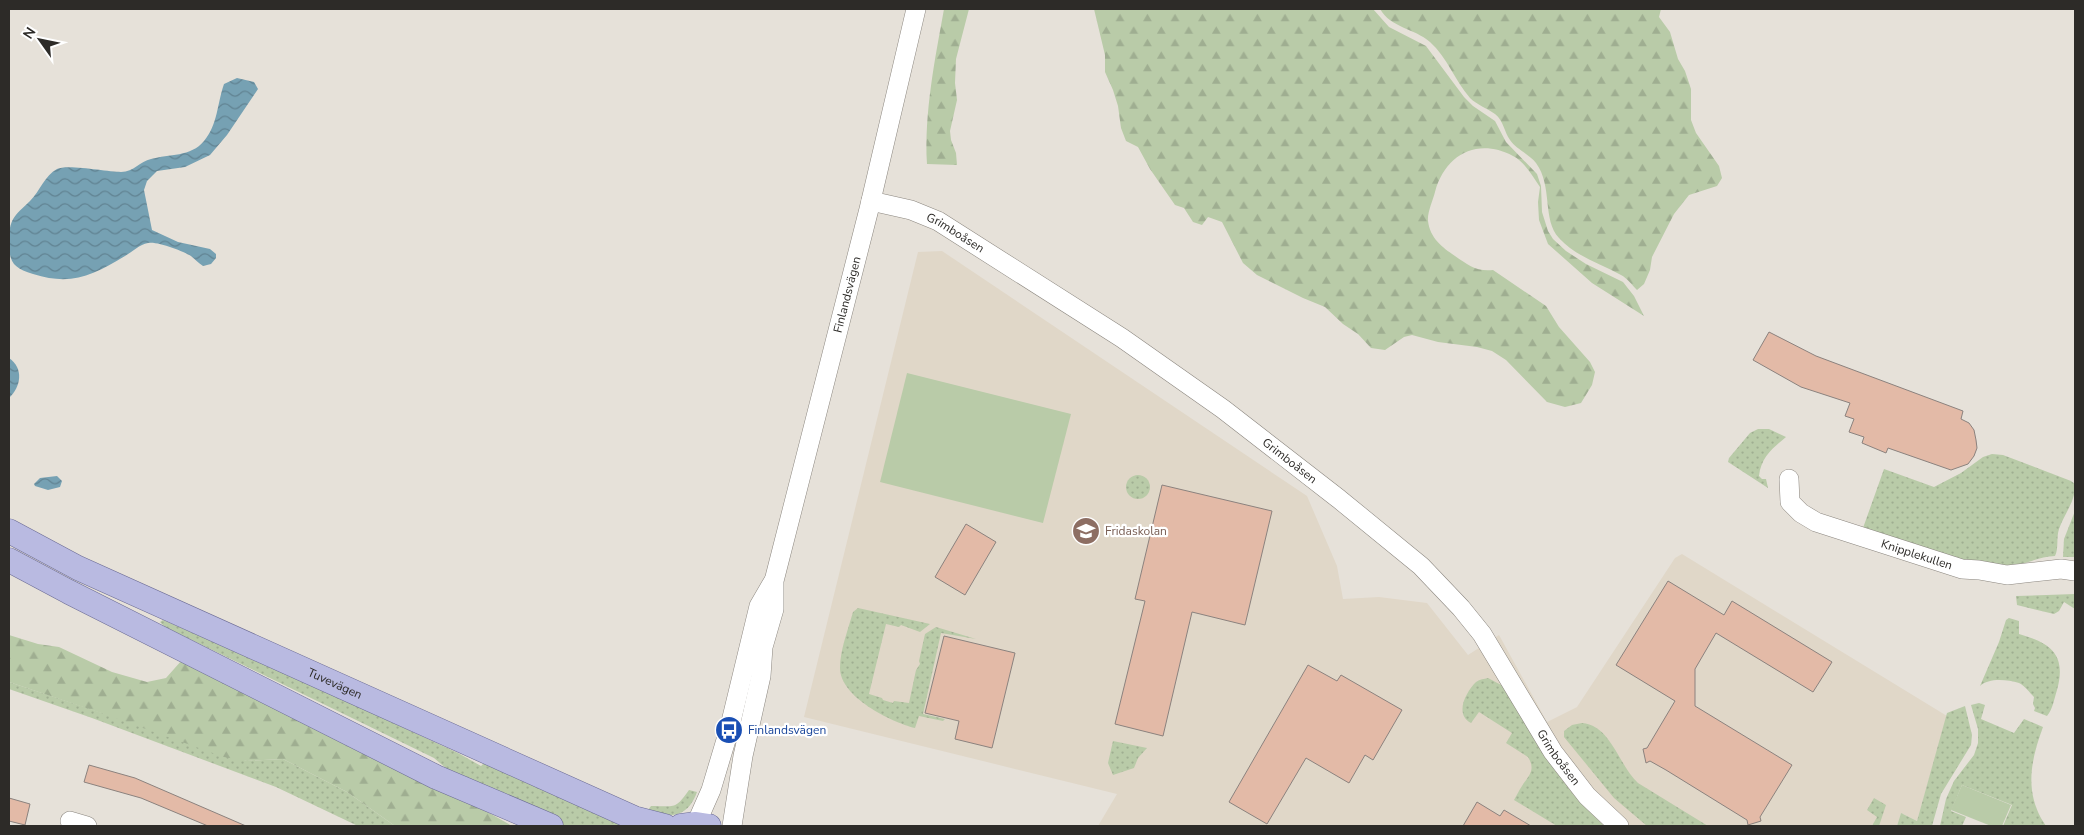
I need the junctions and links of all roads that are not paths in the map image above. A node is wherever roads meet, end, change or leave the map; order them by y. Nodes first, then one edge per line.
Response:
1 (916, 9) edge
2 (871, 201) junction
3 (1789, 479) dead end
4 (9, 531) edge
5 (9, 560) edge
6 (2075, 571) edge
7 (774, 581) junction
8 (551, 826) edge
9 (665, 826) edge
10 (696, 826) edge
11 (732, 826) edge
12 (1619, 826) edge

1 - 2 street, Finlandsvägen
2 - 7 street, Finlandsvägen
2 - 12 street, Grimboåsen
3 - 6 street, Knipplekullen
4 - 9 main road, Tuvevägen
5 - 8 main road
7 - 10 street, Finlandsvägen
7 - 11 street, Finlandsvägen

